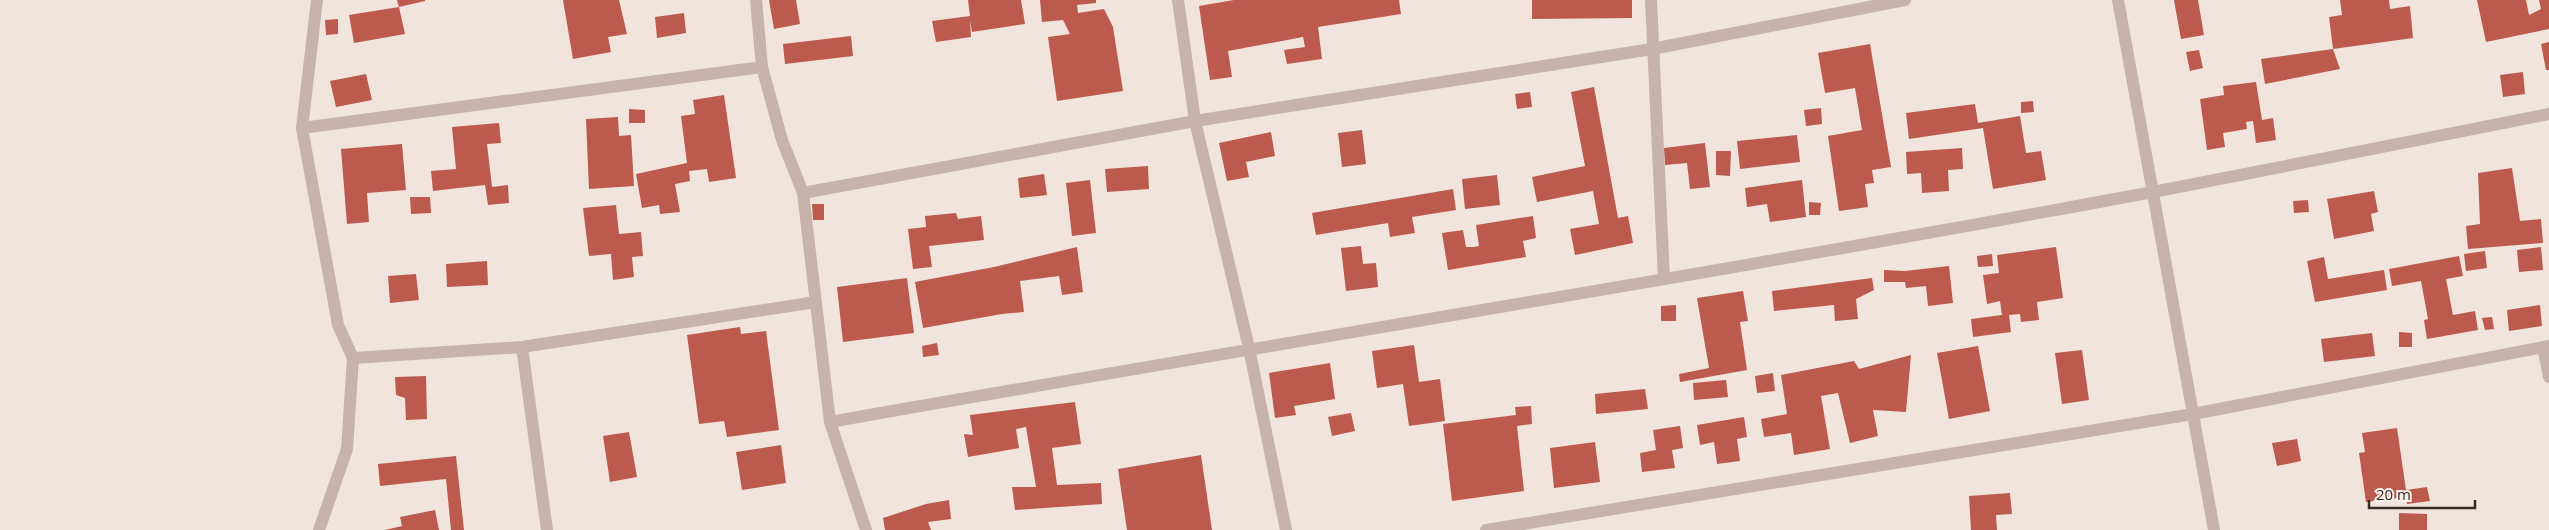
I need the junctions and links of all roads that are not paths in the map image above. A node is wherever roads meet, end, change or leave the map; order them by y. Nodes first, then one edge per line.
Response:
1 (318, 0) edge
2 (756, 0) edge
3 (1178, 0) edge
4 (1651, 0) edge
5 (1905, 0) edge
6 (2118, 0) edge
7 (1652, 49) junction
8 (762, 67) junction
9 (2549, 114) edge
10 (1195, 121) junction
11 (302, 128) junction
12 (2153, 192) junction
13 (803, 193) junction
14 (1664, 279) junction
15 (816, 302) junction
16 (522, 347) junction
17 (2546, 347) edge
18 (1249, 348) junction
19 (353, 358) junction
20 (2549, 377) edge
21 (2193, 414) junction
22 (830, 422) junction
23 (319, 530) edge
24 (547, 530) edge
25 (863, 530) edge
26 (1286, 530) edge
27 (1486, 530) edge
28 (2214, 530) edge

1 - 11 street
2 - 8 street
3 - 10 street
4 - 7 street
5 - 7 street
6 - 12 street
7 - 10 street
7 - 14 street
8 - 11 street
8 - 13 street
9 - 12 street
10 - 13 street
10 - 18 street
11 - 19 street
12 - 14 street
12 - 21 street
13 - 15 street
14 - 18 street
15 - 16 street
15 - 22 street
16 - 19 street
16 - 24 street
17 - 20 street
17 - 21 street
18 - 22 street
18 - 26 street
19 - 23 street
21 - 27 street
21 - 28 street
22 - 25 street

